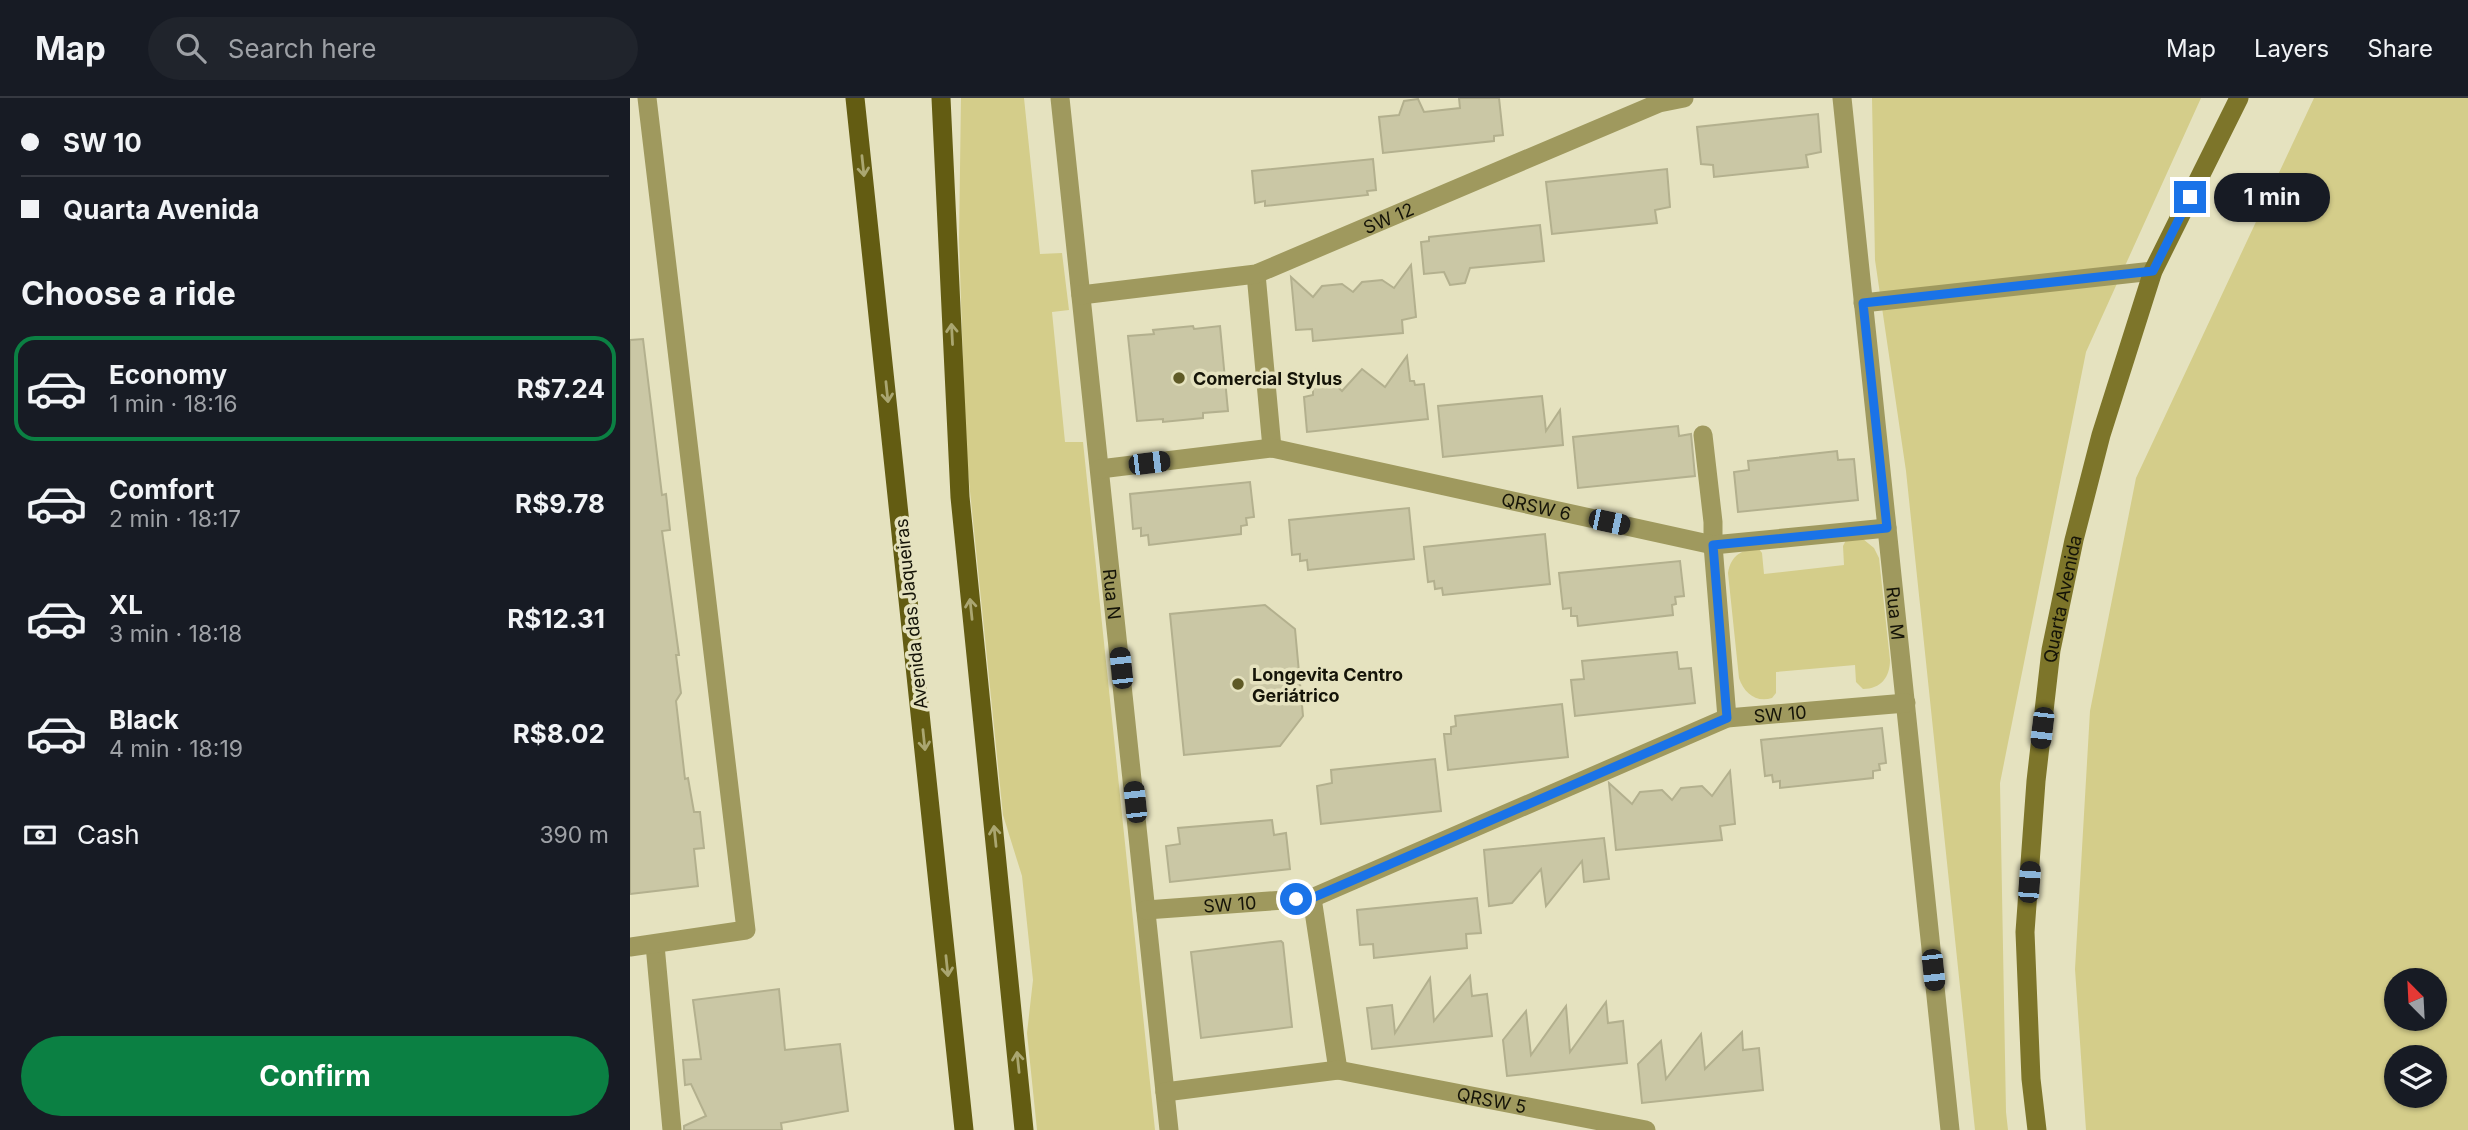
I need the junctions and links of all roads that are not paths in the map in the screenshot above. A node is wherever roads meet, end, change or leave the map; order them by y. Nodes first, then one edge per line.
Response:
1 (647, 98) edge
2 (855, 98) edge
3 (941, 98) edge
4 (1060, 98) edge
5 (1684, 98) edge
6 (1842, 98) edge
7 (2239, 98) edge
8 (1659, 100) edge
9 (2153, 271) junction
10 (1256, 274) junction
11 (1081, 295) junction
12 (1863, 303) junction
13 (1703, 435) dead end
14 (1272, 448) junction
15 (1100, 469) junction
16 (1887, 528) junction
17 (1713, 545) junction
18 (1906, 703) junction
19 (1727, 718) junction
20 (1312, 898) junction
21 (1146, 909) junction
22 (656, 944) junction
23 (630, 947) edge
24 (1338, 1070) junction
25 (1166, 1092) junction
26 (672, 1130) edge
27 (964, 1130) edge
28 (1024, 1130) edge
29 (1170, 1130) edge
30 (1646, 1130) edge
31 (1950, 1130) edge
32 (2037, 1130) edge

1 - 22 street
2 -> 27 main road, Avenida das Jaqueiras
28 -> 3 main road
4 - 11 street, Rua N
5 - 8 street, SW 12
6 - 12 street, Rua M
7 - 9 main road, Quarta Avenida
8 - 10 street, SW 12
9 - 12 street
9 - 32 main road, Quarta Avenida
10 - 11 street, SW 12
10 - 14 street
11 - 15 street, Rua N
12 - 16 street, Rua M
13 - 17 street
14 - 15 street, QRSW 6
14 - 17 street, QRSW 6
15 - 21 street, Rua N
16 - 17 street, QRSW 6
16 - 18 street, Rua M
17 - 19 street
18 - 19 street, SW 10
18 - 31 street, Rua M
19 - 20 street, SW 10
20 - 21 street, SW 10
20 - 24 street
21 - 25 street, Rua N
22 - 23 street
22 - 26 street
24 - 25 street, QRSW 5
24 - 30 street, QRSW 5
25 - 29 street, Rua N

